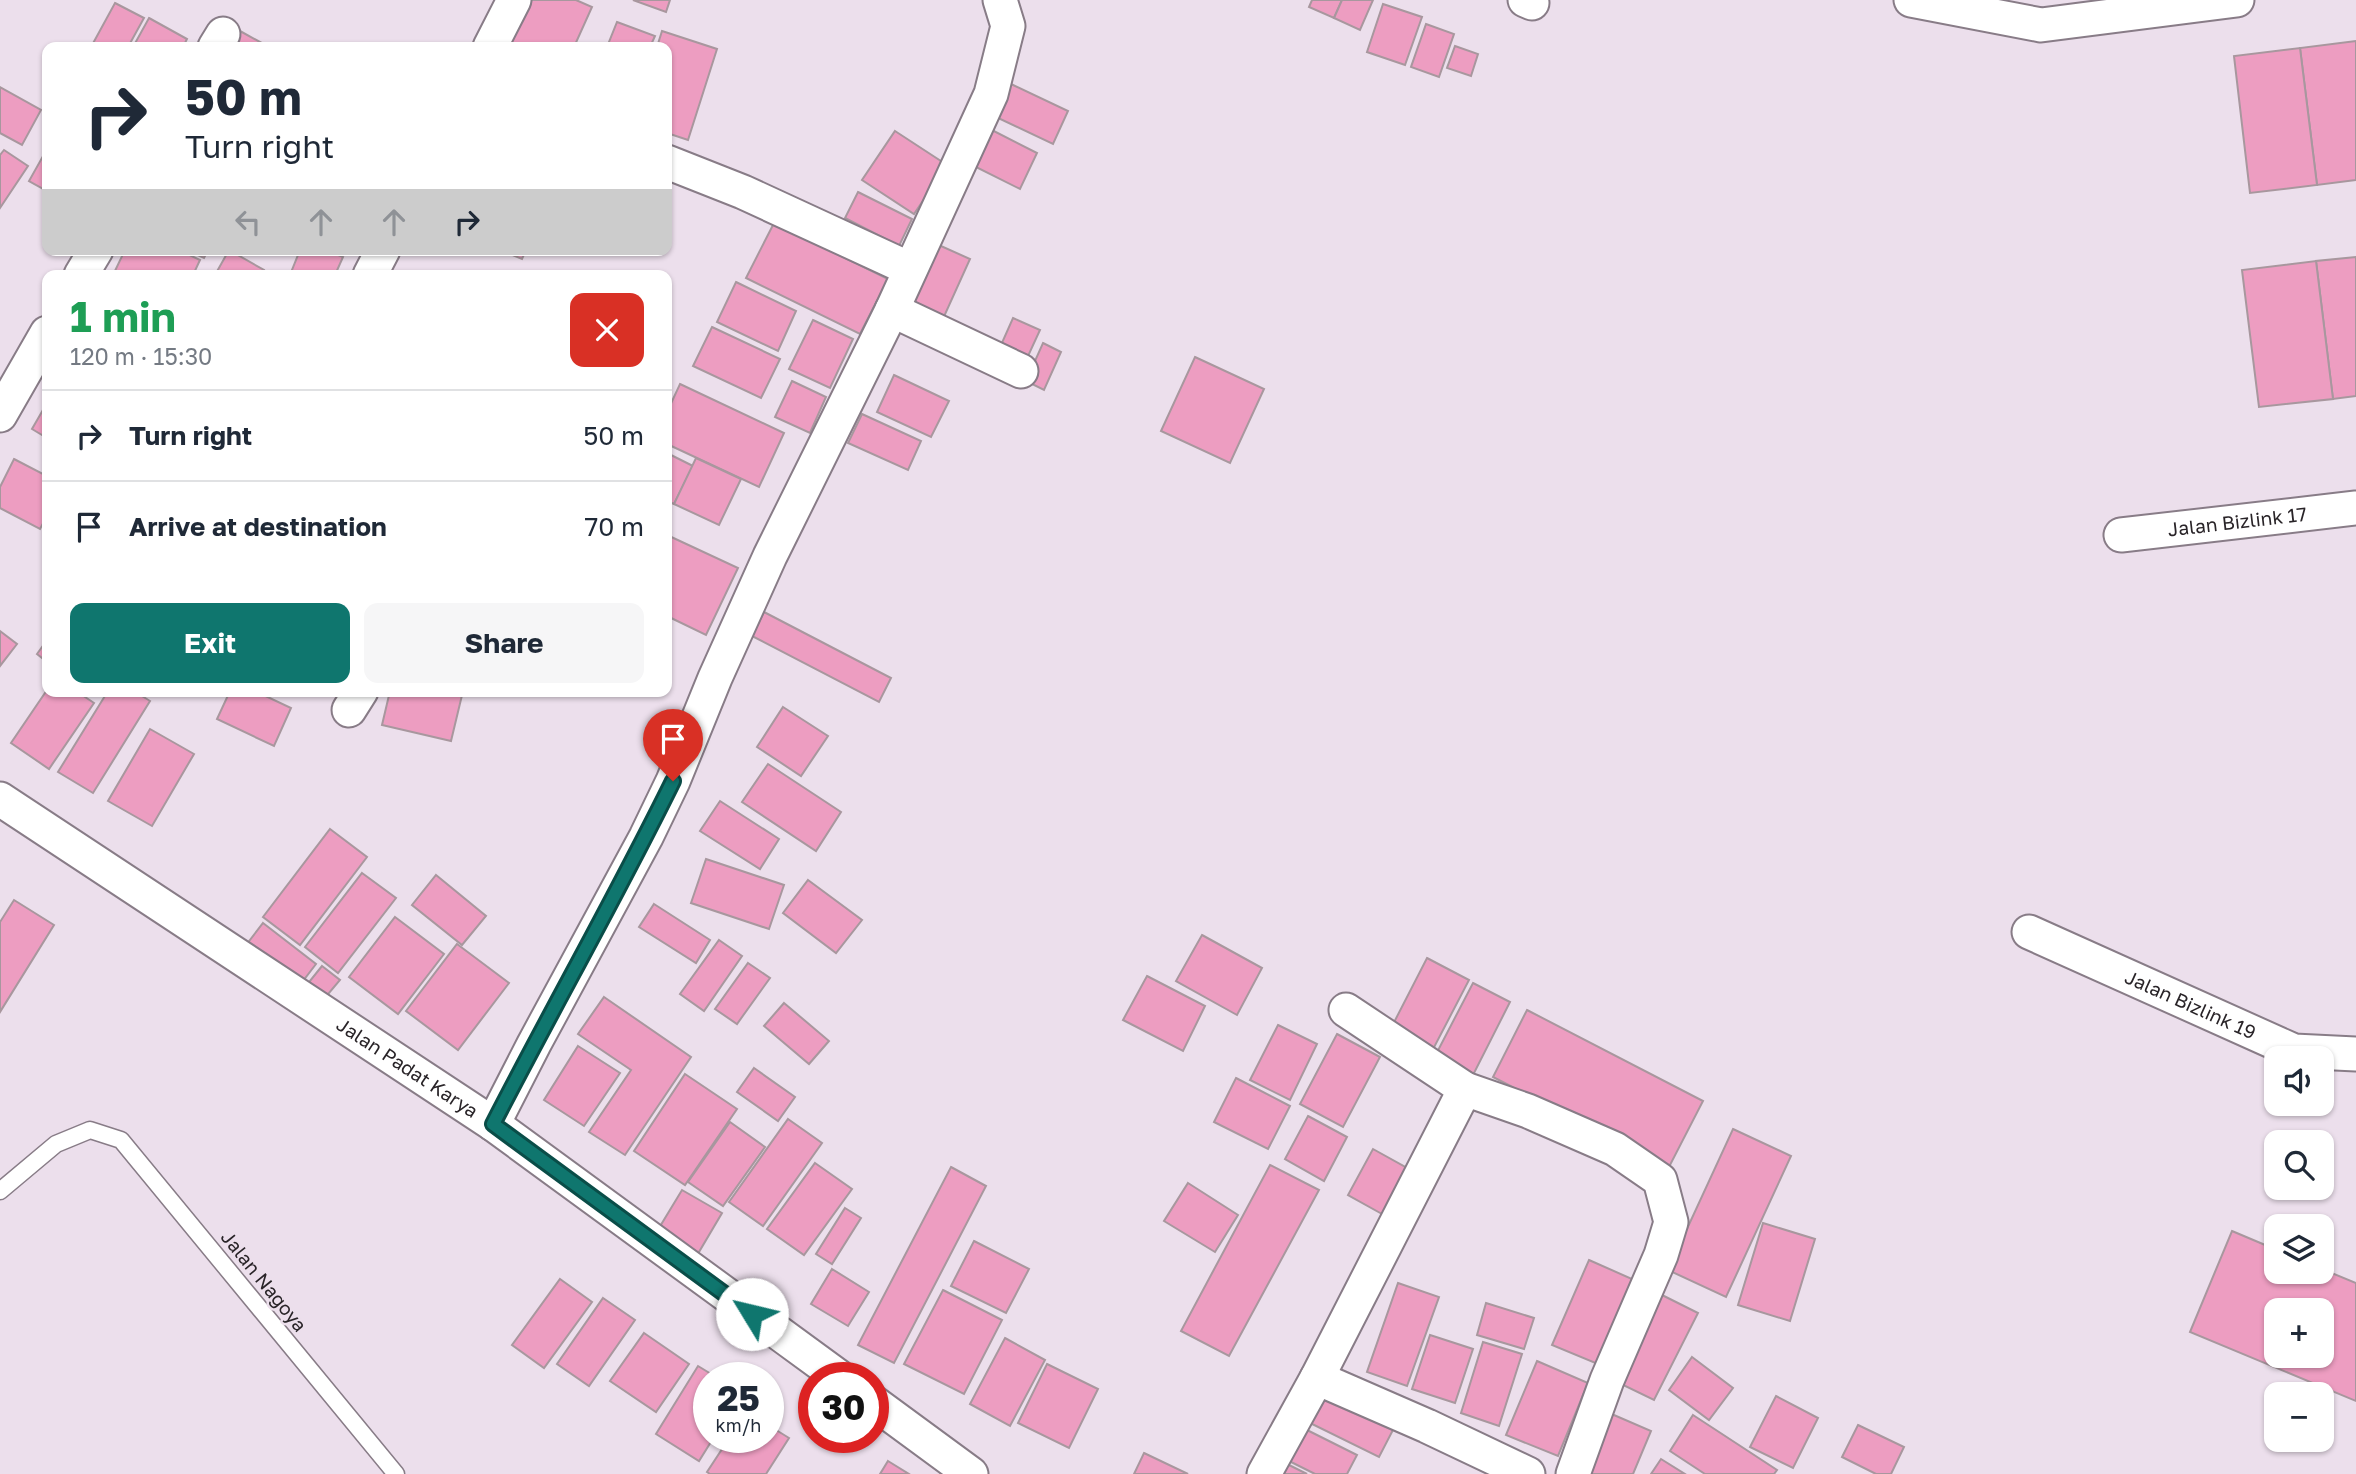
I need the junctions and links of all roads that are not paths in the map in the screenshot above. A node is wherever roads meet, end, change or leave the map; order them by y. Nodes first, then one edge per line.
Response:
1 (514, 0) edge
2 (1000, 0) edge
3 (1911, 0) edge
4 (2237, 0) edge
5 (493, 42) edge
6 (672, 164) edge
7 (910, 269) junction
8 (892, 310) junction
9 (42, 342) edge
10 (1021, 372) dead end
11 (0, 415) edge
12 (2356, 508) edge
13 (2121, 535) dead end
14 (0, 799) edge
15 (2029, 932) dead end
16 (1346, 1010) dead end
17 (2356, 1054) edge
18 (1465, 1089) junction
19 (493, 1124) junction
20 (0, 1191) edge
21 (818, 1362) edge
22 (1317, 1378) junction
23 (889, 1414) edge
24 (396, 1474) edge
25 (971, 1474) edge
26 (1264, 1474) edge
27 (1528, 1474) edge
28 (1573, 1474) edge

1 - 5 street
2 - 7 street
3 - 4 street
6 - 7 street
7 - 8 street
8 - 10 street
8 - 19 street
9 - 11 street
12 - 13 street, Jalan Bizlink 17
14 - 19 street, Jalan Padat Karya
15 - 17 street, Jalan Bizlink 19
16 - 18 street
18 - 22 street
18 - 28 street
19 - 21 street, Jalan Padat Karya
20 - 24 lane, Jalan Nagoya
22 - 26 street
22 - 27 street
23 - 25 street

